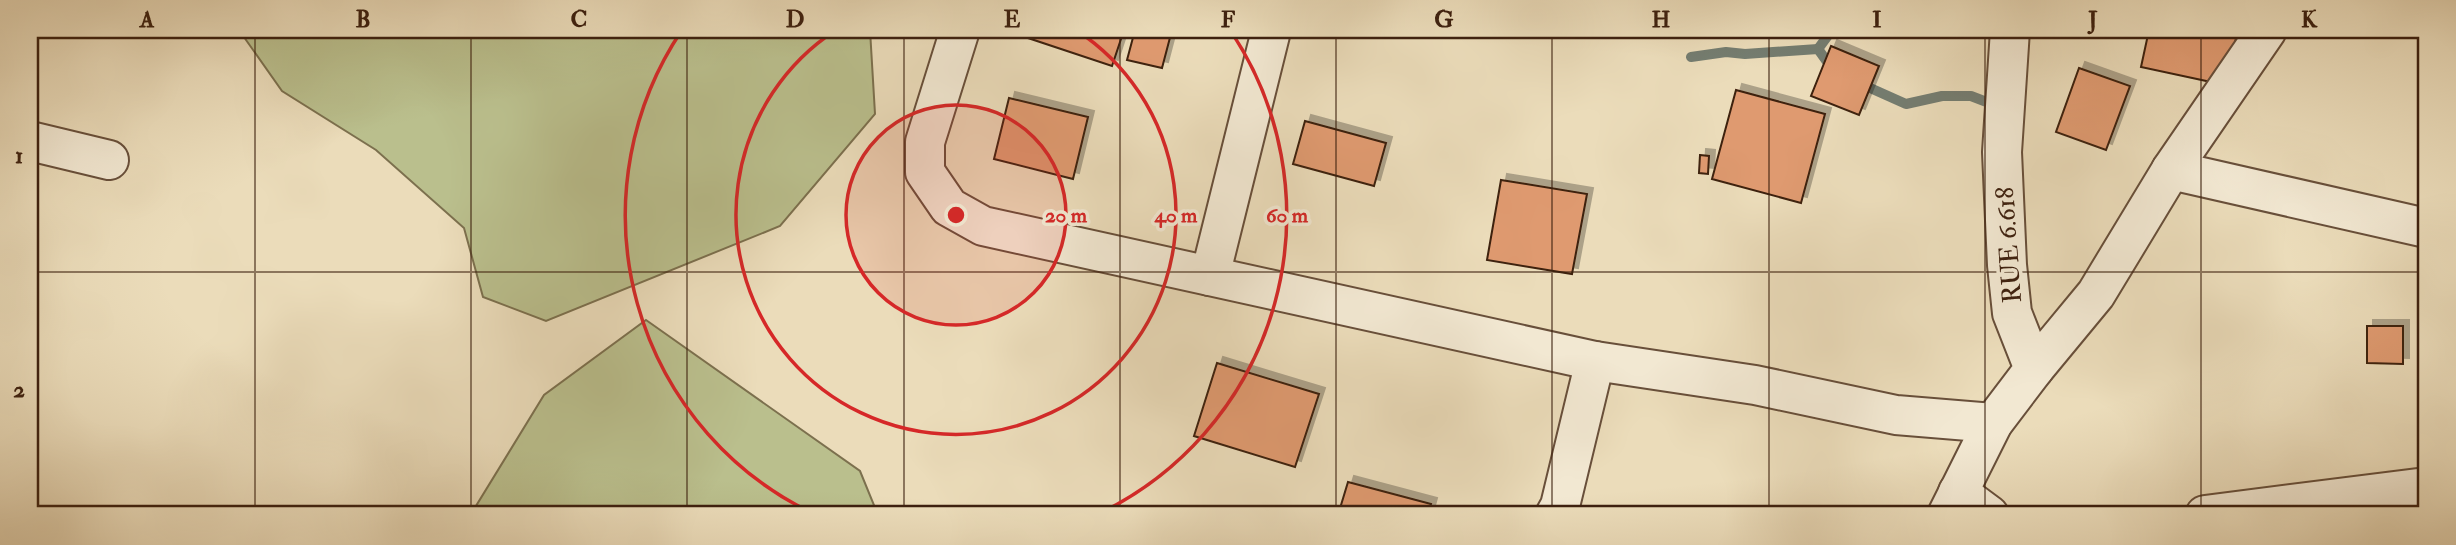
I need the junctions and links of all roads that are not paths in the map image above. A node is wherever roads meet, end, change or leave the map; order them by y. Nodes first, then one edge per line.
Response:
1 (960, 30) edge
2 (2010, 30) edge
3 (2267, 30) edge
4 (1271, 31) edge
5 (30, 141) edge
6 (109, 160) dead end
7 (2171, 170) junction
8 (2426, 228) edge
9 (1210, 276) junction
10 (1595, 361) junction
11 (2034, 369) junction
12 (1993, 423) junction
13 (2426, 487) edge
14 (1953, 504) edge
15 (1555, 515) edge
16 (1989, 515) edge
17 (2205, 515) edge

1 - 9 street
2 - 11 street, RUE 6.618
3 - 7 street
4 - 9 street
5 - 6 street
7 - 8 street
7 - 11 street
9 - 10 street
10 - 12 street
10 - 15 street
11 - 12 street
12 - 14 street
13 - 17 street
14 - 16 street

